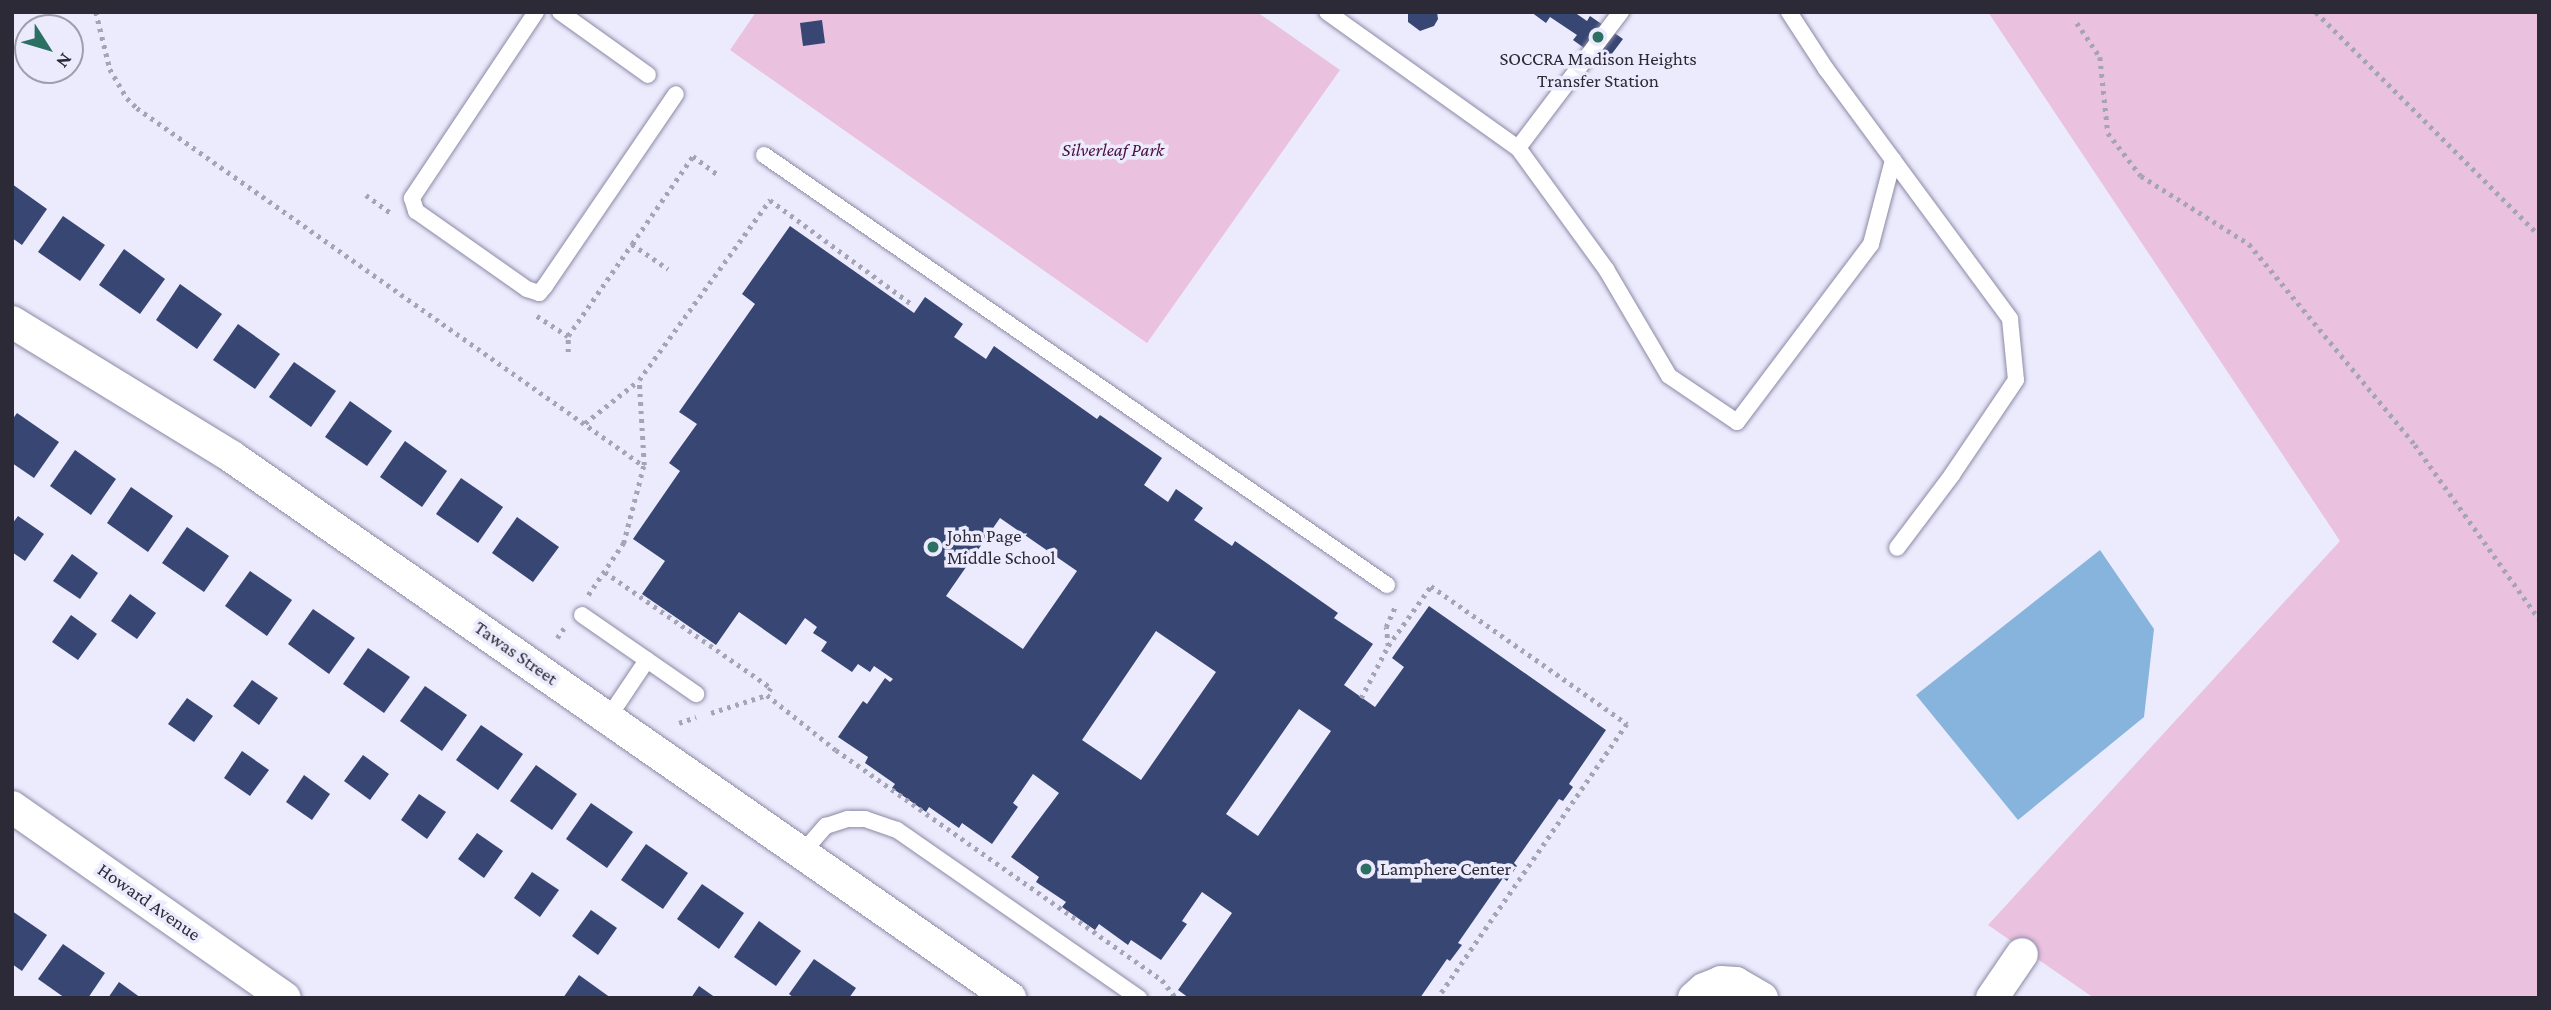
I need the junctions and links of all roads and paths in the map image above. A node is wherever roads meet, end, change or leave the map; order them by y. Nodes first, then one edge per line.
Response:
1 (96, 12) edge
2 (537, 12) edge
3 (560, 12) edge
4 (1327, 12) edge
5 (1622, 12) edge
6 (1789, 12) edge
7 (2316, 12) edge
8 (2077, 23) dead end
9 (648, 75) dead end
10 (676, 94) dead end
11 (1518, 148) junction
12 (764, 155) dead end
13 (1893, 160) junction
14 (717, 173) dead end
15 (2539, 235) edge
16 (632, 244) junction
17 (667, 269) dead end
18 (910, 303) dead end
19 (12, 322) edge
20 (568, 352) dead end
21 (639, 380) junction
22 (584, 424) junction
23 (644, 466) junction
24 (1897, 548) dead end
25 (605, 572) junction
26 (1387, 585) dead end
27 (582, 610) joint
28 (1393, 611) dead end
29 (2539, 619) edge
30 (565, 627) dead end
31 (557, 638) dead end
32 (1388, 646) junction
33 (647, 660) junction
34 (696, 694) dead end
35 (767, 695) junction
36 (1361, 698) dead end
37 (608, 718) junction
38 (679, 723) dead end
39 (12, 807) edge
40 (803, 852) junction
41 (2022, 954) dead end
42 (285, 998) edge
43 (1010, 998) edge
44 (1139, 998) edge
45 (1176, 998) edge
46 (1438, 998) edge
47 (1694, 998) edge
48 (1762, 998) edge
49 (1992, 998) edge

1 - 22 path
2 - 10 lane
3 - 9 lane
4 - 11 lane
5 - 11 lane
6 - 13 lane
7 - 15 path
8 - 29 path
11 - 13 lane
12 - 26 lane
13 - 24 lane
14 - 16 path
16 - 17 path
16 - 20 path
18 - 21 path
19 - 37 street, Tawas Street
21 - 22 path
21 - 23 path
22 - 23 path
23 - 25 path
25 - 27 path
25 - 35 path
27 - 33 lane
28 - 32 path
30 - 31 path
32 - 36 path
32 - 46 path
33 - 34 lane
33 - 37 lane
35 - 38 path
35 - 45 path
37 - 40 street, Tawas Street
39 - 42 street, Howard Avenue
40 - 43 street, Tawas Street
40 - 44 lane
41 - 49 street
47 - 48 street

